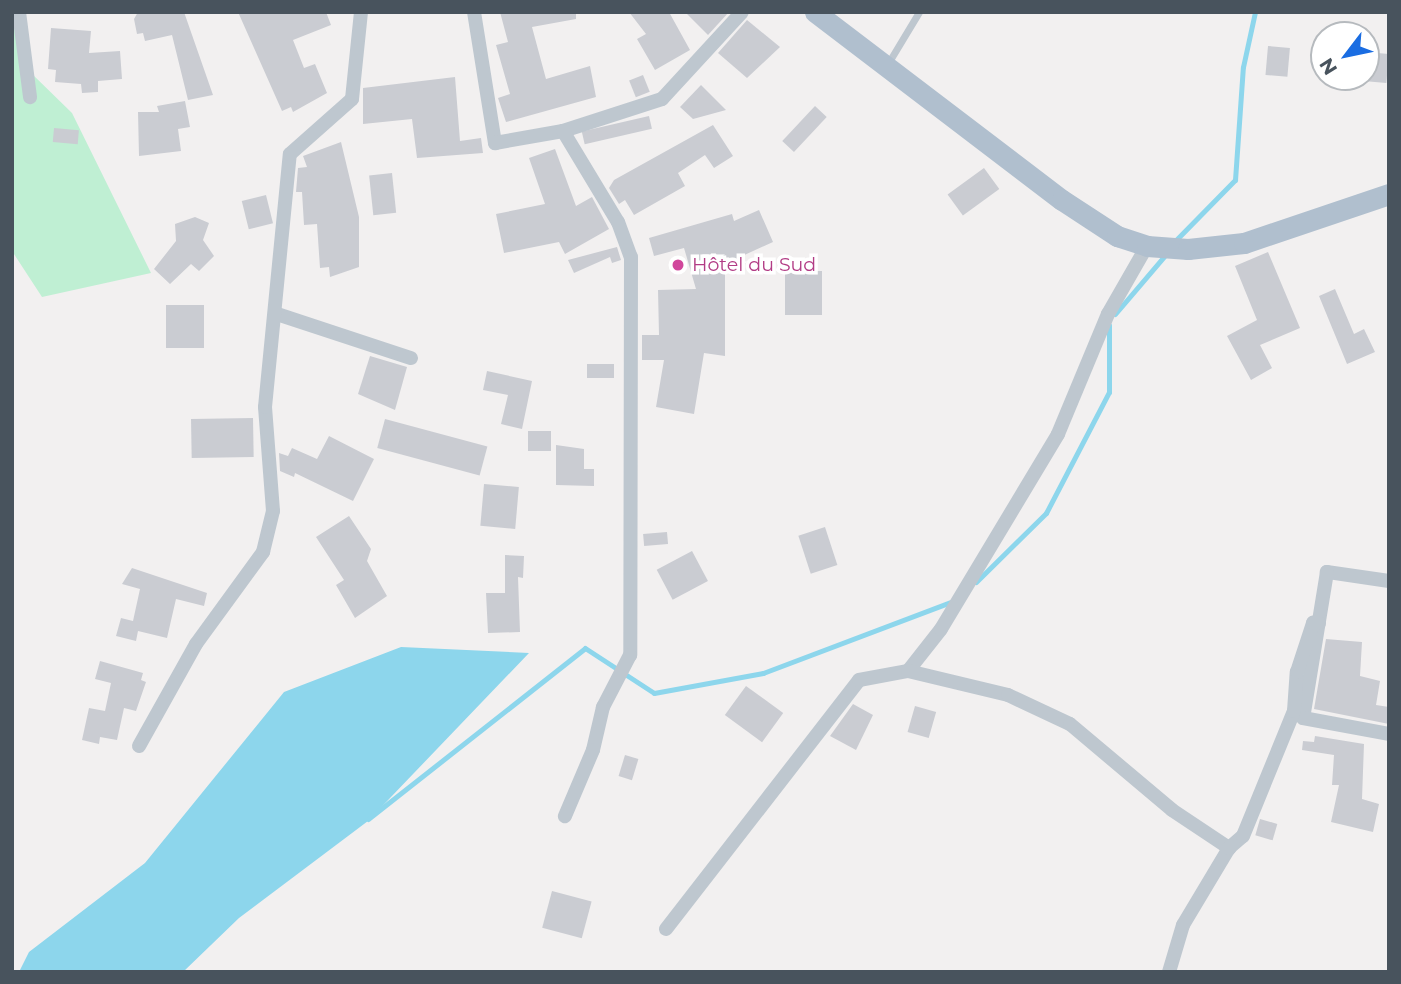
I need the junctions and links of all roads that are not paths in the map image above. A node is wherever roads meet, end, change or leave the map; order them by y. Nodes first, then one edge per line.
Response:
1 (19, 12) edge
2 (361, 12) edge
3 (474, 12) edge
4 (742, 12) edge
5 (815, 12) edge
6 (919, 12) edge
7 (887, 66) junction
8 (30, 97) dead end
9 (563, 131) junction
10 (1389, 194) edge
11 (1142, 244) junction
12 (277, 314) junction
13 (411, 358) dead end
14 (1389, 581) edge
15 (1319, 623) junction
16 (908, 671) junction
17 (1389, 734) edge
18 (139, 746) dead end
19 (565, 816) dead end
20 (1229, 848) junction
21 (666, 929) dead end
22 (1170, 972) edge

1 - 8 street
2 - 12 street
3 - 9 street
4 - 9 street
5 - 7 main road
6 - 7 lane
7 - 11 main road
9 - 19 street
10 - 11 main road
11 - 16 street
12 - 13 street
12 - 18 street
14 - 15 street
15 - 17 street
15 - 20 street
16 - 20 street
16 - 21 street
20 - 22 street

